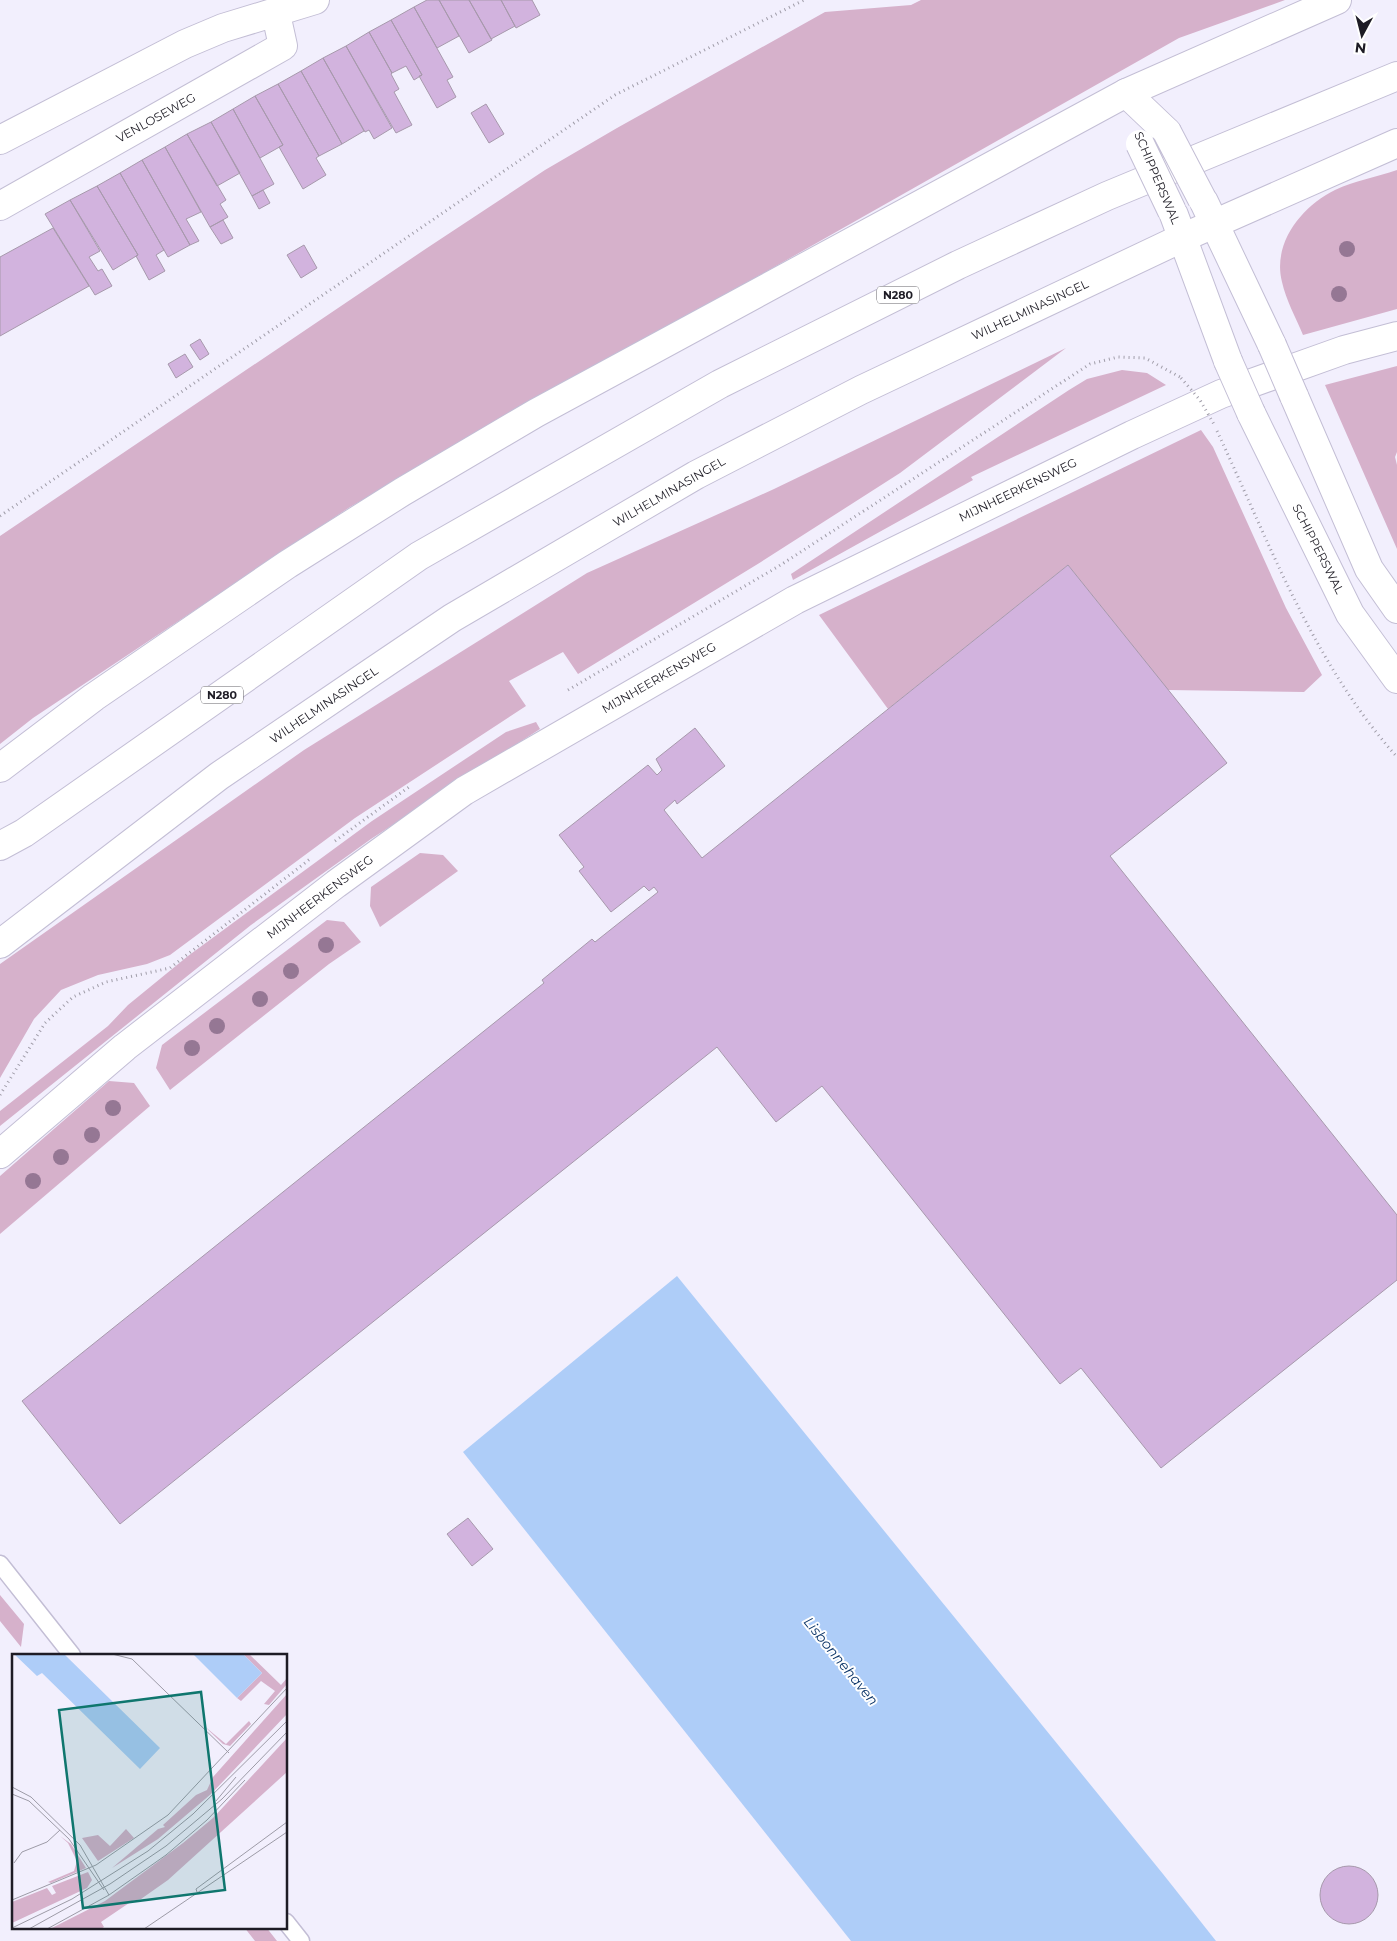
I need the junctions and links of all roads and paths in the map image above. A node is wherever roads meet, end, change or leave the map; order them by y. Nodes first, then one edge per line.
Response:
1 (315, 0) edge
2 (804, 0) edge
3 (1337, 0) edge
4 (276, 14) junction
5 (1397, 76) edge
6 (1126, 93) junction
7 (0, 140) edge
8 (1397, 143) edge
9 (0, 206) edge
10 (1215, 224) junction
11 (1182, 238) junction
12 (1397, 336) edge
13 (0, 516) edge
14 (1397, 609) edge
15 (1397, 679) edge
16 (562, 694) dead end
17 (1397, 757) edge
18 (0, 768) edge
19 (24, 833) junction
20 (0, 846) edge
21 (0, 858) edge
22 (0, 944) edge
23 (170, 968) dead end
24 (0, 1095) edge
25 (0, 1154) edge
26 (0, 1564) edge
27 (71, 1654) edge
28 (288, 1925) edge
29 (301, 1941) edge

1 - 4 main road
2 - 13 path
3 - 6 main road
4 - 7 main road
4 - 9 main road, VENLOSEWEG
5 - 19 main road, N280
6 - 10 main road, SCHIPPERSWAL, bridge
6 - 11 main road, SCHIPPERSWAL, bridge
6 - 18 main road
8 - 10 main road, WILHELMINASINGEL
10 - 11 main road, WILHELMINASINGEL
10 - 14 main road, SCHIPPERSWAL, bridge
11 - 15 main road, SCHIPPERSWAL, bridge
11 - 22 main road, WILHELMINASINGEL
12 - 25 main road, MIJNHEERKENSWEG
16 - 17 path, bridge
19 - 20 main road, N280
19 - 21 main road, N280
23 - 24 path
26 - 27 lane
28 - 29 lane

